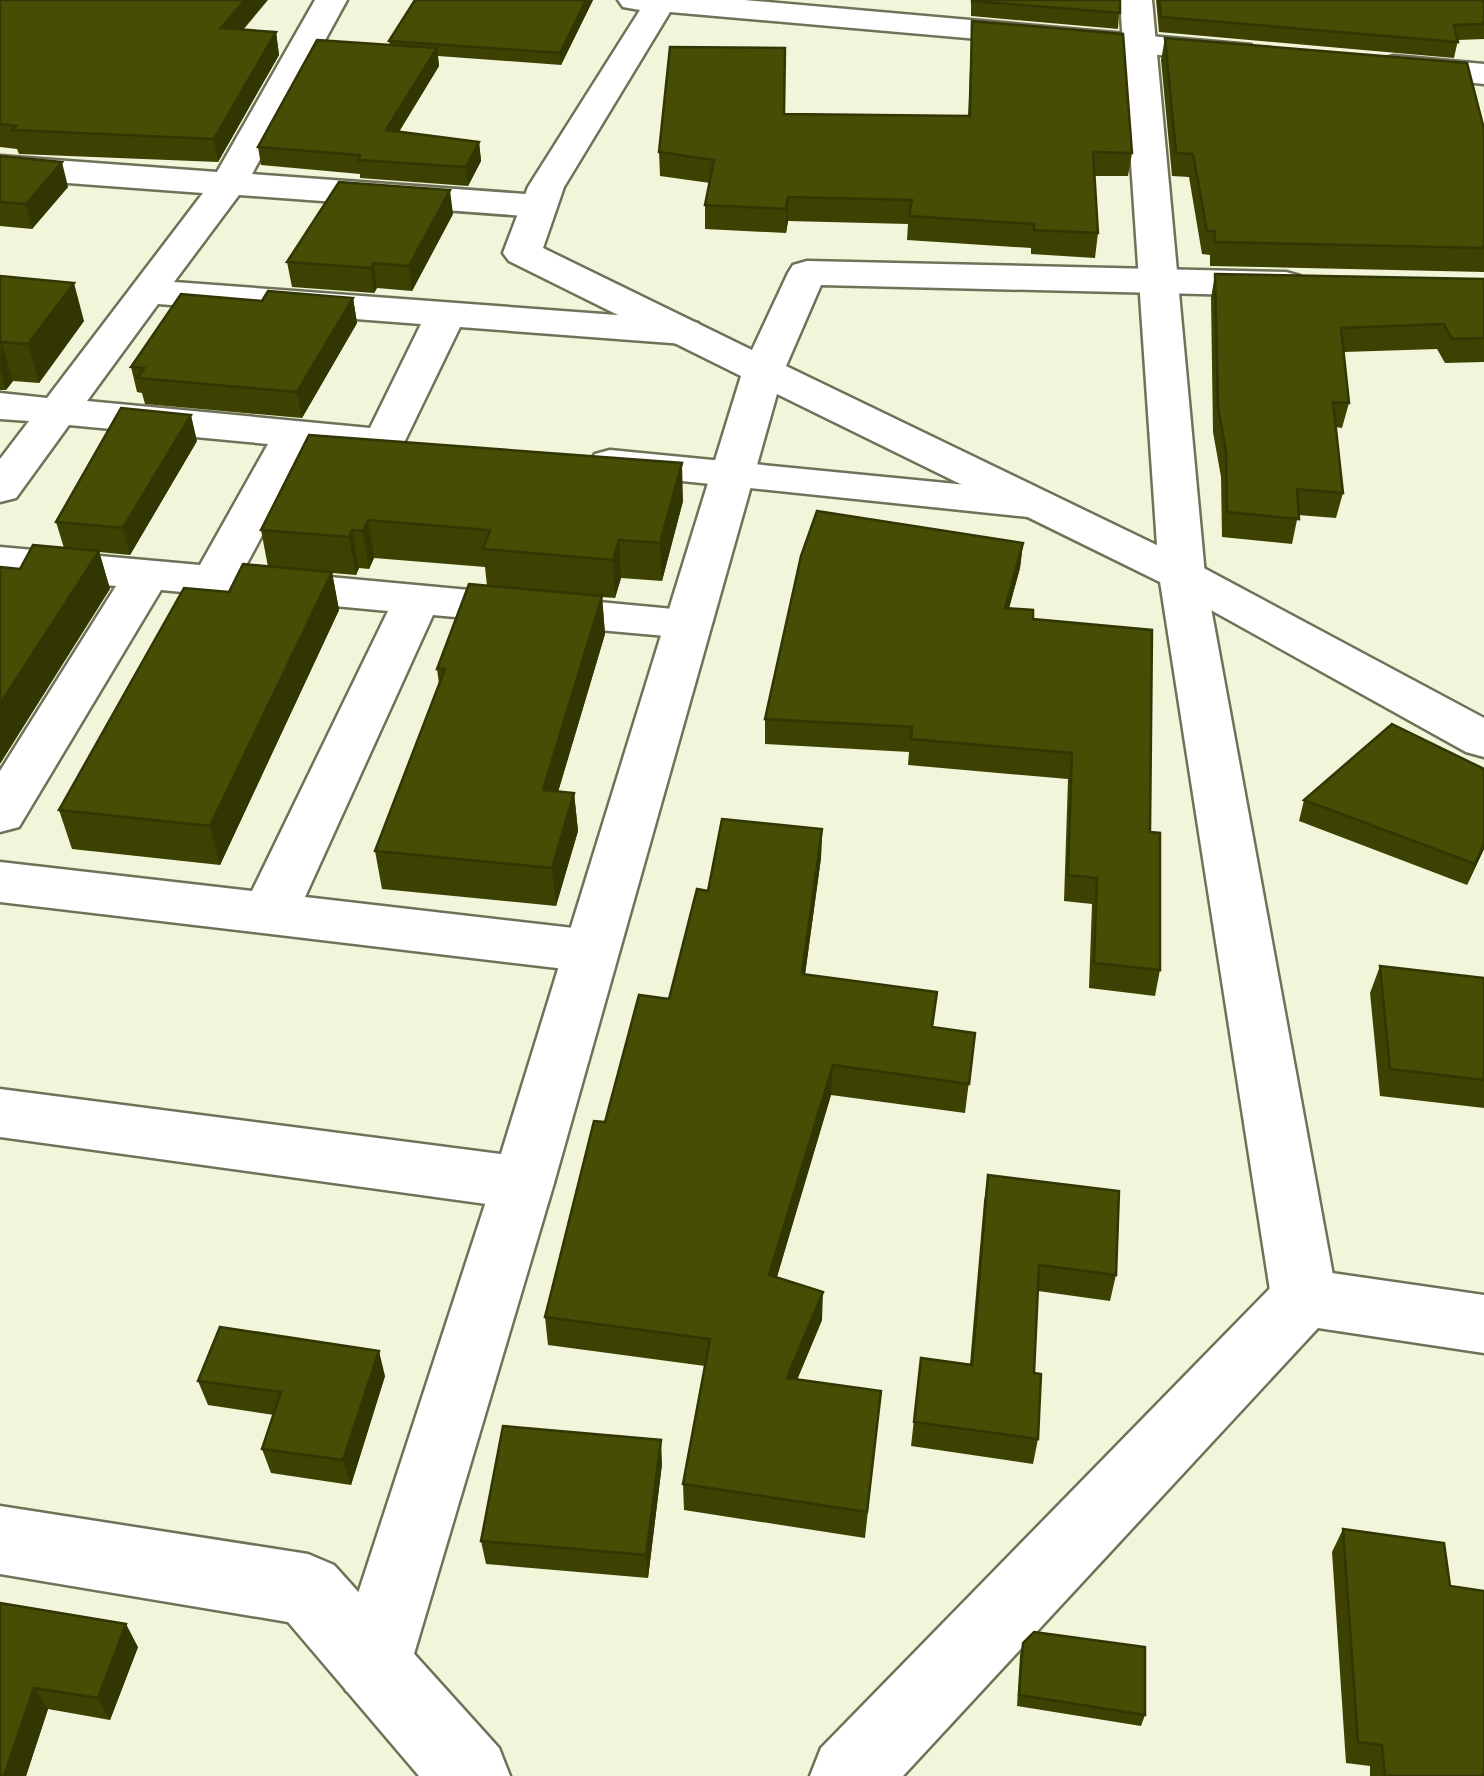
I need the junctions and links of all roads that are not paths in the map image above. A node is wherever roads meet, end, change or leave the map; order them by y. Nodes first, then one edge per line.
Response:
1 (332, 0) edge
2 (652, 1) edge
3 (1138, 22) edge
4 (1273, 55) edge
5 (1369, 64) edge
6 (1484, 74) edge
7 (0, 166) edge
8 (229, 183) junction
9 (538, 206) junction
10 (1158, 281) junction
11 (1331, 285) edge
12 (148, 292) junction
13 (446, 314) junction
14 (684, 332) junction
15 (763, 370) junction
16 (0, 406) edge
17 (58, 412) junction
18 (295, 434) junction
19 (577, 460) edge
20 (732, 474) junction
21 (0, 489) edge
22 (1038, 505) junction
23 (0, 561) edge
24 (147, 574) junction
25 (1182, 576) junction
26 (215, 580) junction
27 (417, 599) junction
28 (688, 623) junction
29 (1484, 740) edge
30 (0, 814) edge
31 (0, 882) edge
32 (269, 914) junction
33 (591, 951) junction
34 (1, 1116) edge
35 (523, 1183) junction
36 (1304, 1298) junction
37 (1484, 1324) edge
38 (0, 1540) edge
39 (374, 1664) junction
40 (471, 1776) edge
41 (849, 1776) edge

1 - 8 street
2 - 3 street
2 - 9 street
3 - 4 street
3 - 10 street
5 - 6 street
7 - 8 street
8 - 9 street
8 - 12 street
9 - 14 street
10 - 11 street
10 - 15 street
10 - 25 street
12 - 13 street
12 - 17 street
13 - 14 street
13 - 18 street
14 - 15 street
15 - 20 street
15 - 22 street
16 - 17 street
17 - 18 street
17 - 21 street
18 - 26 street
19 - 20 street
20 - 22 street
20 - 28 street
22 - 25 street
23 - 24 street
24 - 26 street
24 - 30 street
25 - 29 street
25 - 36 street
26 - 27 street
27 - 28 street
27 - 32 street
28 - 33 street
31 - 32 street
32 - 33 street
33 - 35 street
34 - 35 street
35 - 39 street
36 - 37 street
36 - 41 street
38 - 39 street
39 - 40 street

